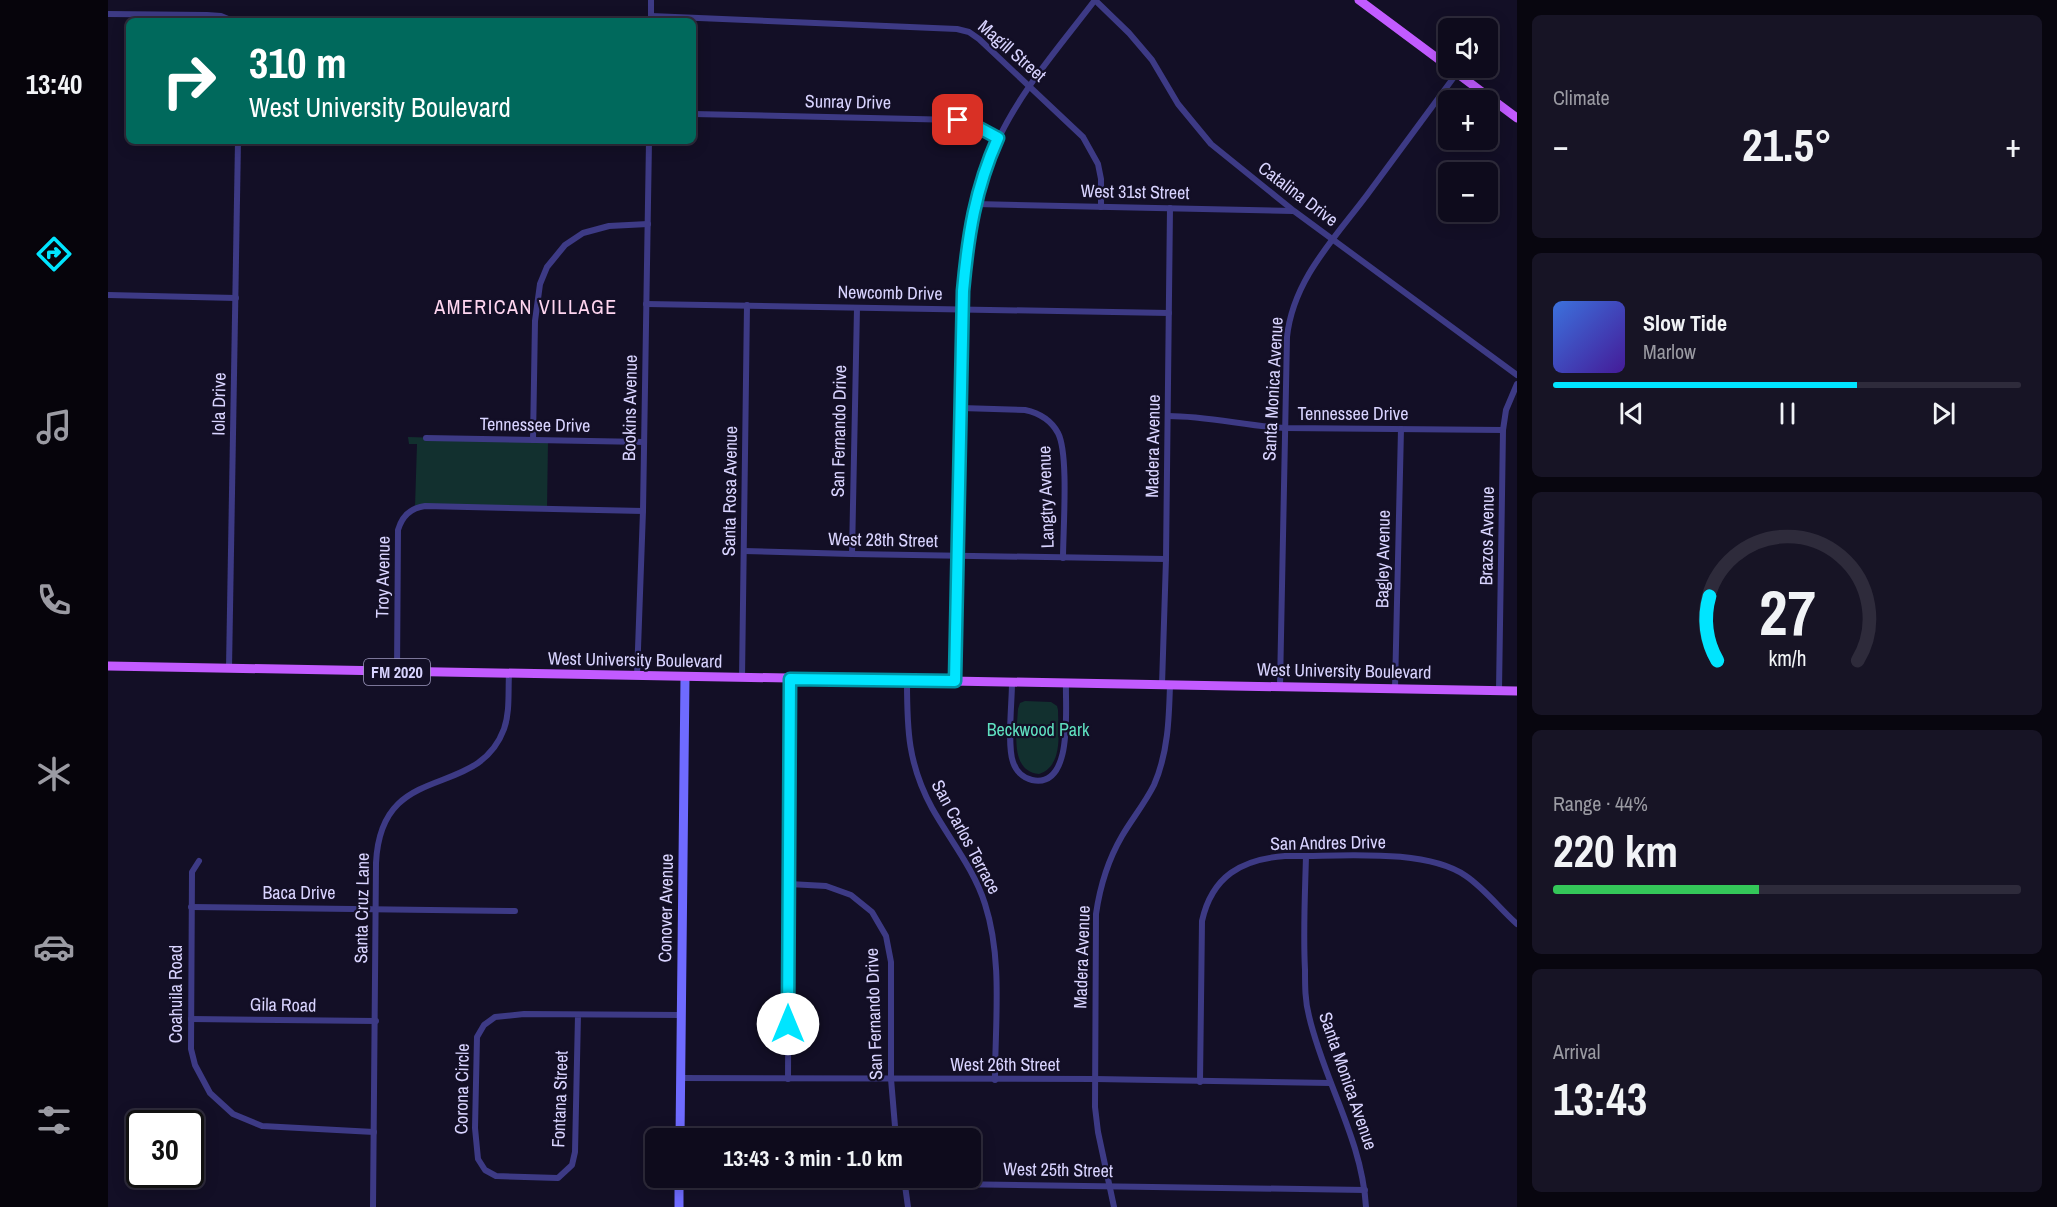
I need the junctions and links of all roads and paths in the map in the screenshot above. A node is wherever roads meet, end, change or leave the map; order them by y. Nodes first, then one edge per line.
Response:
1 (651, 0) edge
2 (1095, 0) edge
3 (1359, 0) edge
4 (108, 14) edge
5 (225, 18) edge
6 (651, 18) edge
7 (696, 21) edge
8 (1438, 59) edge
9 (1446, 78) edge
10 (1464, 78) edge
11 (1030, 86) junction
12 (696, 114) edge
13 (1517, 118) edge
14 (998, 138) junction
15 (238, 144) edge
16 (649, 144) edge
17 (975, 204) junction
18 (1101, 207) junction
19 (1170, 208) junction
20 (1294, 211) junction
21 (648, 224) junction
22 (1334, 240) junction
23 (108, 295) edge
24 (236, 298) junction
25 (646, 304) junction
26 (747, 305) junction
27 (857, 308) junction
28 (963, 309) junction
29 (1169, 313) junction
30 (1517, 375) edge
31 (1517, 384) edge
32 (961, 408) junction
33 (1168, 416) junction
34 (1285, 428) junction
35 (1401, 429) junction
36 (1503, 430) junction
37 (426, 438) dead end
38 (533, 440) junction
39 (644, 442) junction
40 (643, 511) junction
41 (744, 551) junction
42 (852, 555) junction
43 (959, 556) junction
44 (1063, 558) junction
45 (1166, 559) junction
46 (108, 666) edge
47 (229, 668) junction
48 (397, 672) junction
49 (509, 674) junction
50 (638, 676) junction
51 (685, 677) junction
52 (742, 678) junction
53 (790, 679) junction
54 (907, 681) junction
55 (955, 681) junction
56 (1012, 683) junction
57 (1066, 683) junction
58 (1166, 685) junction
59 (1280, 686) junction
60 (1395, 689) junction
61 (1499, 690) junction
62 (1517, 691) edge
63 (1306, 856) junction
64 (199, 861) dead end
65 (789, 884) junction
66 (191, 907) junction
67 (376, 908) junction
68 (515, 911) dead end
69 (1517, 924) edge
70 (578, 1015) junction
71 (681, 1015) junction
72 (191, 1019) junction
73 (376, 1021) junction
74 (680, 1078) junction
75 (788, 1078) junction
76 (891, 1079) junction
77 (1095, 1079) junction
78 (994, 1080) junction
79 (1200, 1082) junction
80 (1330, 1083) junction
81 (680, 1128) edge
82 (895, 1128) edge
83 (374, 1132) junction
84 (558, 1178) joint
85 (981, 1182) edge
86 (1111, 1186) junction
87 (680, 1188) edge
88 (906, 1188) edge
89 (1365, 1190) junction
90 (374, 1207) edge
91 (679, 1207) edge
92 (908, 1207) edge
93 (1114, 1207) edge
94 (1366, 1207) edge

1 - 6 street
2 - 11 street
2 - 20 street, Catalina Drive
3 - 8 main road
4 - 5 street
7 - 11 street, Magill Street
9 - 22 street, Santa Monica Avenue
10 - 13 main road
11 - 14 street
11 - 18 street, Magill Street
12 - 14 street, Sunray Drive
14 - 17 street
15 - 24 street, Iola Drive
16 - 21 street, Bookins Avenue
17 - 18 street, West 31st Street
17 - 28 street
18 - 19 street, West 31st Street
19 - 20 street, West 31st Street
19 - 29 street, Madera Avenue
20 - 22 street, Catalina Drive
21 - 25 street, Bookins Avenue
21 - 38 street
22 - 30 street, Catalina Drive
22 - 34 street, Santa Monica Avenue
23 - 24 street
24 - 47 street, Iola Drive
25 - 26 street, Newcomb Drive
25 - 39 street, Bookins Avenue
26 - 27 street, Newcomb Drive
26 - 41 street, Santa Rosa Avenue
27 - 28 street, Newcomb Drive
27 - 42 street, San Fernando Drive
28 - 29 street, Newcomb Drive
28 - 32 street
29 - 33 street, Madera Avenue
31 - 36 street, Brazos Avenue
32 - 43 street
32 - 44 street, Langtry Avenue
33 - 34 street, Tennessee Drive
33 - 45 street, Madera Avenue
34 - 35 street, Tennessee Drive
34 - 59 street, Santa Monica Avenue
35 - 36 street, Tennessee Drive
35 - 60 street, Bagley Avenue
36 - 61 street, Brazos Avenue
37 - 38 street, Tennessee Drive
38 - 39 street, Tennessee Drive
39 - 40 street, Bookins Avenue
40 - 48 street, Troy Avenue
40 - 50 street, Bookins Avenue
41 - 42 street, West 28th Street
41 - 52 street, Santa Rosa Avenue
42 - 43 street, West 28th Street
43 - 44 street, West 28th Street
43 - 55 street
44 - 45 street, West 28th Street
45 - 58 street, Madera Avenue
46 - 47 main road, West University Boulevard / FM 2020
47 - 48 main road, West University Boulevard / FM 2020
48 - 49 main road, West University Boulevard / FM 2020
49 - 50 main road, West University Boulevard / FM 2020
49 - 67 street, Santa Cruz Lane
50 - 51 main road, West University Boulevard / FM 2020
51 - 52 main road, West University Boulevard
51 - 71 street, Conover Avenue
52 - 53 main road, West University Boulevard
53 - 54 main road, West University Boulevard
53 - 65 street
54 - 55 main road, West University Boulevard
54 - 78 street, San Carlos Terrace
55 - 56 main road, West University Boulevard
56 - 57 main road, West University Boulevard
56 - 57 street
57 - 58 main road, West University Boulevard
58 - 59 main road, West University Boulevard
58 - 77 street, Madera Avenue
59 - 60 main road, West University Boulevard
60 - 61 main road, West University Boulevard
61 - 62 main road, West University Boulevard
63 - 69 street, San Andres Drive
63 - 79 street, San Andres Drive
63 - 80 street, Santa Monica Avenue
64 - 66 street, Coahuila Road
65 - 75 street
65 - 76 street, San Fernando Drive
66 - 67 street, Baca Drive
66 - 72 street, Coahuila Road
67 - 68 street, Baca Drive
67 - 73 street, Santa Cruz Lane
70 - 71 street, Corona Circle
70 - 84 street, Fontana Street
70 - 84 street, Corona Circle
71 - 74 street, Conover Avenue
72 - 73 street, Gila Road
72 - 83 street, Coahuila Road
73 - 83 street, Santa Cruz Lane
74 - 75 street, West 26th Street
74 - 81 street, Conover Avenue
75 - 76 street, West 26th Street
76 - 78 street, West 26th Street
76 - 82 street, San Fernando Drive
77 - 78 street, West 26th Street
77 - 79 street, West 26th Street
77 - 86 street, Madera Avenue
79 - 80 street, West 26th Street
80 - 89 street, Santa Monica Avenue
83 - 90 street, Santa Cruz Lane
85 - 86 street, West 25th Street
86 - 89 street, West 25th Street
86 - 93 street, Madera Avenue
87 - 91 street
88 - 92 street
89 - 94 street, Santa Monica Avenue

